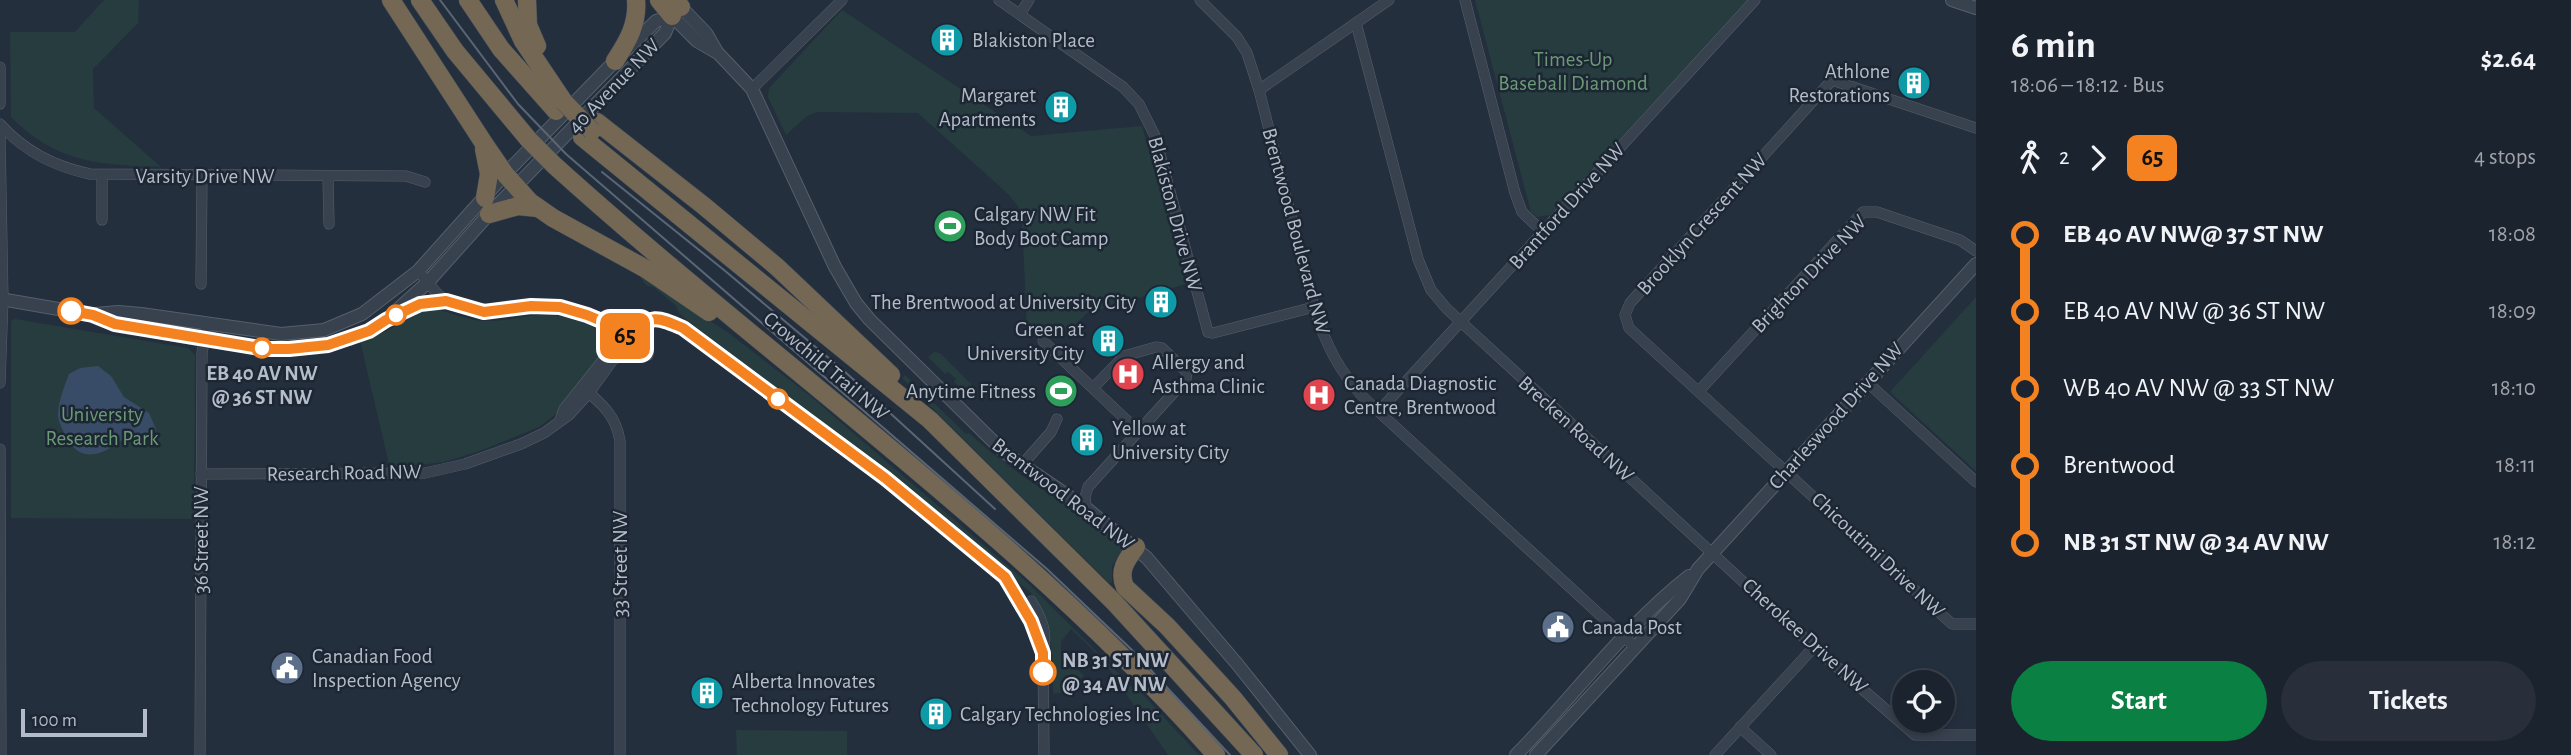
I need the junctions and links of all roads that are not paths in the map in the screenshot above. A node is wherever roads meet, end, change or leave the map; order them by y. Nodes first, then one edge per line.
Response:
1 (391, 0) edge
2 (420, 0) edge
3 (468, 0) edge
4 (504, 0) edge
5 (527, 0) edge
6 (636, 0) edge
7 (659, 0) edge
8 (842, 0) edge
9 (999, 0) edge
10 (1029, 0) edge
11 (1201, 0) edge
12 (1389, 0) edge
13 (1465, 0) edge
14 (1755, 0) edge
15 (1952, 0) edge
16 (678, 6) edge
17 (1976, 8) edge
18 (1020, 14) junction
19 (1356, 23) junction
20 (615, 61) junction
21 (0, 67) edge
22 (752, 89) junction
23 (1259, 90) junction
24 (564, 103) junction
25 (0, 104) edge
26 (0, 124) edge
27 (1976, 128) edge
28 (591, 130) junction
29 (0, 137) edge
30 (483, 142) junction
31 (102, 175) junction
32 (202, 176) junction
33 (328, 177) junction
34 (511, 181) junction
35 (425, 182) dead end
36 (487, 206) junction
37 (538, 208) junction
38 (102, 220) dead end
39 (329, 224) dead end
40 (1542, 232) junction
41 (1976, 251) edge
42 (1976, 264) edge
43 (418, 271) junction
44 (428, 282) junction
45 (201, 284) dead end
46 (1, 299) edge
47 (446, 301) junction
48 (1314, 307) junction
49 (93, 315) junction
50 (386, 320) junction
51 (1461, 323) junction
52 (207, 325) junction
53 (625, 336) junction
54 (204, 340) junction
55 (760, 341) junction
56 (1043, 341) dead end
57 (648, 355) dead end
58 (613, 359) junction
59 (1867, 382) junction
60 (0, 383) edge
61 (1094, 387) junction
62 (585, 390) junction
63 (1699, 390) junction
64 (1379, 411) junction
65 (1057, 419) dead end
66 (930, 420) junction
67 (1138, 431) junction
68 (0, 449) edge
69 (1021, 466) junction
70 (1786, 471) junction
71 (201, 474) junction
72 (1976, 482) edge
73 (1086, 508) junction
74 (1136, 547) junction
75 (1712, 553) junction
76 (1698, 569) junction
77 (1026, 602) dead end
78 (1976, 624) edge
79 (1625, 637) junction
80 (1635, 647) junction
81 (1814, 647) junction
82 (1740, 727) junction
83 (1976, 735) edge
84 (1, 755) edge
85 (200, 755) edge
86 (620, 755) edge
87 (1044, 755) edge
88 (1216, 755) edge
89 (1254, 755) edge
90 (1279, 755) edge
91 (1310, 755) edge
92 (1516, 755) edge
93 (1536, 755) edge
94 (1714, 755) edge
95 (1771, 755) edge

1 - 30 highway
2 - 55 highway, Crowchild Trail NW, bridge
3 - 24 highway, Crowchild Trail NW
4 - 24 highway
5 - 24 highway
6 - 20 highway
7 - 16 highway
8 - 22 street
9 - 18 street, Blakiston Drive NW
10 - 18 street
11 - 23 street, Brentwood Boulevard NW
12 - 19 street
13 - 40 street
14 - 40 street, Brantford Drive NW
15 - 17 street
16 - 20 street, 40 Avenue NW
16 - 22 street, Brentwood Road NW
16 - 34 street, 40 Avenue NW
18 - 48 street, Blakiston Drive NW
19 - 23 street
19 - 51 street, Brecken Road NW
20 - 34 street, 40 Avenue NW
21 - 25 street
22 - 69 street, Brentwood Road NW
23 - 48 street, Brentwood Boulevard NW
24 - 28 highway, Crowchild Trail NW
26 - 31 street, Varsity Drive NW
27 - 63 street, Brooklyn Crescent NW
28 - 66 highway, Crowchild Trail NW
28 - 66 highway
29 - 46 street
30 - 34 highway
30 - 36 highway
31 - 32 street, Varsity Drive NW
31 - 38 street
32 - 33 street, Varsity Drive NW
32 - 45 street
33 - 35 street, Varsity Drive NW
33 - 39 street
34 - 36 street, 40 Avenue NW
34 - 37 highway
36 - 37 highway
36 - 43 street, 40 Avenue NW
36 - 44 street, 40 Avenue NW
37 - 55 highway
40 - 51 street, Brantford Drive NW
41 - 63 street, Brighton Drive NW
42 - 59 street, Charleswood Drive NW
43 - 44 street
43 - 52 street, 40 Avenue NW
44 - 47 street
44 - 50 street, 40 Avenue NW
46 - 49 street, 40 Avenue NW
46 - 60 street
47 - 50 street
47 - 53 street
48 - 64 street, Brentwood Boulevard NW
49 - 52 street, 40 Avenue NW
49 - 54 street, 40 Avenue NW
50 - 54 street, 40 Avenue NW
51 - 64 street, Brantford Drive NW
51 - 75 street, Brecken Road NW
52 - 54 street, 36 Street NW
53 - 58 street, Research Road NW
53 - 62 street, Research Road NW
54 - 71 street, 36 Street NW
55 - 88 highway, Crowchild Trail NW
56 - 61 street
57 - 58 street
58 - 62 street, Research Road NW
59 - 70 street, Charleswood Drive NW
59 - 72 street
61 - 67 street
61 - 67 street
62 - 71 street, Research Road NW
62 - 86 street, 33 Street NW
63 - 70 street, Brooklyn Crescent NW
64 - 79 street, Brentwood Boulevard NW
65 - 69 street
66 - 89 highway, Crowchild Trail NW
67 - 73 street
68 - 84 street
69 - 73 street, Brentwood Road NW
70 - 75 street, Charleswood Drive NW
70 - 78 street, Chicoutimi Drive NW
71 - 85 street, 36 Street NW
73 - 74 street, Brentwood Road NW
74 - 90 highway
74 - 91 street, Brentwood Road NW
75 - 76 street, Charleswood Drive NW
75 - 81 street, Cherokee Drive NW
76 - 79 street, Charleswood Drive NW
76 - 80 street, Charleswood Drive NW
77 - 87 street
79 - 80 street, Brentwood Boulevard NW
79 - 92 street, Charleswood Drive NW
80 - 93 street, Charleswood Drive NW
81 - 82 street
81 - 83 street, Cherokee Drive NW
82 - 94 street
82 - 95 street

